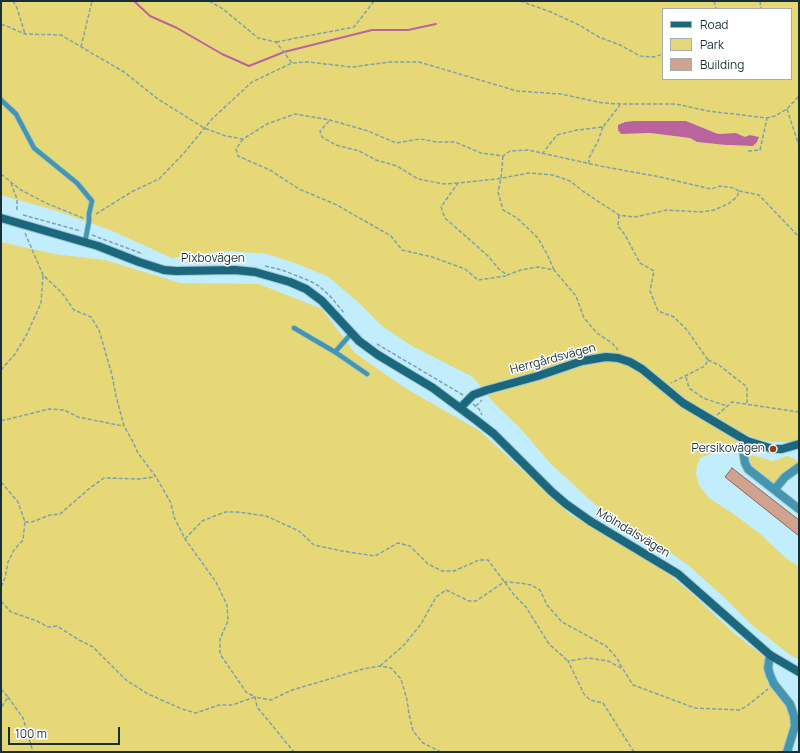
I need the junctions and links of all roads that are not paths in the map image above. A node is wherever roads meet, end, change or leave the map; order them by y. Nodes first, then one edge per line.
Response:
1 (1, 100) edge
2 (1, 218) edge
3 (85, 242) junction
4 (294, 328) dead end
5 (351, 334) junction
6 (335, 352) junction
7 (367, 374) dead end
8 (460, 408) junction
9 (747, 441) junction
10 (799, 444) edge
11 (799, 467) edge
12 (774, 489) junction
13 (799, 509) edge
14 (770, 655) junction
15 (799, 672) edge
16 (787, 752) edge

1 - 3 lane
2 - 3 street, Pixbovägen
3 - 5 street, Pixbovägen
4 - 6 lane
5 - 6 lane
5 - 8 street, Pixbovägen
6 - 7 lane
8 - 9 street, Herrgårdsvägen
8 - 14 street, Mölndalsvägen
9 - 10 street, Herrgårdsvägen
9 - 12 street
11 - 12 street
12 - 13 street
14 - 15 street, Mölndalsvägen
14 - 16 street

